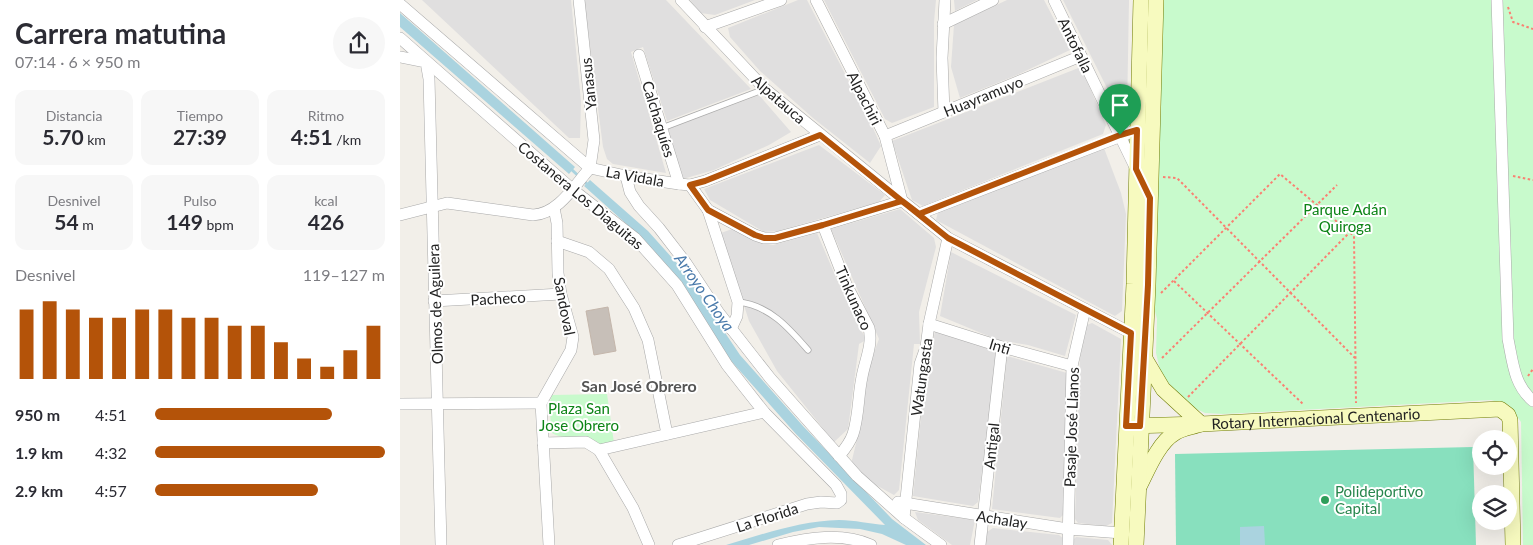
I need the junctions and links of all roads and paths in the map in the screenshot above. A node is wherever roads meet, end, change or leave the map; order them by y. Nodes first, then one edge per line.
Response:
1 (579, 0) edge
2 (681, 0) edge
3 (781, 0) edge
4 (816, 0) edge
5 (945, 0) edge
6 (993, 0) edge
7 (1054, 0) edge
8 (1141, 0) edge
9 (1156, 0) edge
10 (1497, 0) edge
11 (1506, 0) edge
12 (400, 4) edge
13 (943, 24) junction
14 (705, 28) junction
15 (1533, 29) edge
16 (400, 38) edge
17 (639, 55) dead end
18 (1081, 56) junction
19 (400, 57) edge
20 (426, 62) junction
21 (765, 89) junction
22 (944, 112) junction
23 (662, 128) junction
24 (1137, 130) junction
25 (820, 135) junction
26 (1120, 135) junction
27 (885, 136) junction
28 (1136, 169) junction
29 (1504, 174) junction
30 (626, 176) junction
31 (581, 178) junction
32 (1163, 178) dead end
33 (1533, 180) edge
34 (684, 184) junction
35 (1336, 185) dead end
36 (1150, 198) junction
37 (902, 201) junction
38 (1316, 205) junction
39 (432, 206) junction
40 (554, 208) junction
41 (708, 210) junction
42 (919, 214) junction
43 (400, 215) edge
44 (823, 225) junction
45 (1227, 228) junction
46 (1350, 233) junction
47 (948, 238) junction
48 (557, 240) junction
49 (1260, 261) junction
50 (1173, 281) junction
51 (1291, 292) junction
52 (1161, 293) dead end
53 (561, 294) junction
54 (434, 301) junction
55 (738, 302) junction
56 (1085, 309) junction
57 (1207, 313) junction
58 (929, 324) junction
59 (731, 329) junction
60 (1138, 333) junction
61 (1240, 344) junction
62 (1002, 347) junction
63 (808, 350) dead end
64 (1144, 357) junction
65 (1162, 358) dead end
66 (1355, 358) junction
67 (1072, 366) junction
68 (1188, 397) dead end
69 (1533, 401) edge
70 (541, 403) junction
71 (1356, 403) dead end
72 (400, 404) edge
73 (438, 404) junction
74 (1304, 406) dead end
75 (764, 412) junction
76 (1201, 424) junction
77 (1133, 426) junction
78 (666, 434) junction
79 (543, 443) junction
80 (600, 450) junction
81 (839, 456) junction
82 (836, 485) joint
83 (1138, 491) junction
84 (883, 499) junction
85 (906, 504) junction
86 (984, 516) junction
87 (904, 518) junction
88 (1068, 528) junction
89 (1122, 539) edge
90 (441, 545) edge
91 (549, 545) edge
92 (649, 545) edge
93 (678, 545) edge
94 (778, 545) edge
95 (871, 545) edge
96 (941, 545) edge
97 (980, 545) edge
98 (1068, 545) edge
99 (1136, 545) edge
100 (1513, 545) edge

1 - 31 street, Yanasus
2 - 14 street, Alpatauca
3 - 14 street
4 - 27 street, Alpachiri
5 - 13 street
6 - 13 street
7 - 18 street, Antofalla
8 - 24 main road
9 - 36 main road
10 - 29 street
11 - 15 path
12 - 31 street
13 - 22 street
14 - 21 street, Alpatauca
16 - 20 street, Costanera Los Diaguitas
17 - 23 street, Calchaquíes
18 - 22 street, Huayramuyo
18 - 26 street, Antofalla
19 - 20 street
20 - 31 street, Costanera Los Diaguitas
20 - 39 street, Olmos de Aguilera
21 - 23 lane
21 - 25 street, Alpatauca
22 - 27 street, Huayramuyo
23 - 34 street, Calchaquíes
24 - 26 street
24 - 28 main road
25 - 34 street, La Vidala
25 - 37 street, Alpatauca
26 - 28 street, Antofalla
26 - 42 street
27 - 37 street, Alpachiri
28 - 36 street, Antofalla
28 - 60 main road
29 - 33 path
29 - 69 street
30 - 31 street, La Vidala
30 - 34 street, La Vidala
30 - 59 street
31 - 40 street
31 - 75 street, Costanera Los Diaguitas
32 - 45 path
34 - 41 street, Calchaquíes
35 - 38 path
36 - 60 main road
37 - 42 street, Alpatauca
37 - 44 street
38 - 45 path
38 - 46 path
38 - 49 path
39 - 40 street
39 - 43 street
39 - 54 street, Olmos de Aguilera
40 - 48 street, Sandoval
41 - 44 street
41 - 55 street
42 - 47 street, Alpatauca
44 - 81 street, Tinkunaco
45 - 49 path
45 - 50 path
46 - 51 path
46 - 66 path
47 - 56 street, Alpatauca
47 - 58 street, Watungasta
48 - 53 street, Sandoval
48 - 78 street
49 - 51 path
49 - 57 path
50 - 52 path
50 - 57 path
51 - 61 path
51 - 66 path
53 - 54 street, Pacheco
53 - 70 street, Sandoval
54 - 73 street, Olmos de Aguilera
55 - 59 street
55 - 63 lane
56 - 60 street, Alpatauca
56 - 67 street, Pasaje José Llanos
57 - 61 path
57 - 65 path
58 - 62 street, Inti
58 - 85 street, Watungasta
59 - 81 street
60 - 64 main road
60 - 77 main road
61 - 68 path
61 - 74 path
62 - 67 street, Inti
62 - 86 street, Antigal
64 - 76 main road
64 - 77 main road
66 - 71 path
67 - 88 street, Pasaje José Llanos
70 - 73 street
70 - 79 street
72 - 73 street
73 - 90 street, Olmos de Aguilera
75 - 78 street
75 - 82 street, Costanera Los Diaguitas
76 - 77 main road, Rotary Internacional Centenario
76 - 83 main road
76 - 100 main road, Rotary Internacional Centenario
77 - 83 main road
77 - 89 main road
78 - 80 street
79 - 80 street
79 - 91 street
80 - 92 street
81 - 84 street
82 - 93 street, La Florida
83 - 99 main road
84 - 85 street, Achalay
84 - 87 street
85 - 86 street, Achalay
85 - 87 street, Watungasta
86 - 88 street, Achalay
86 - 97 street, Antigal
87 - 96 street
88 - 89 street, Achalay
88 - 98 street, Pasaje José Llanos
94 - 95 street

